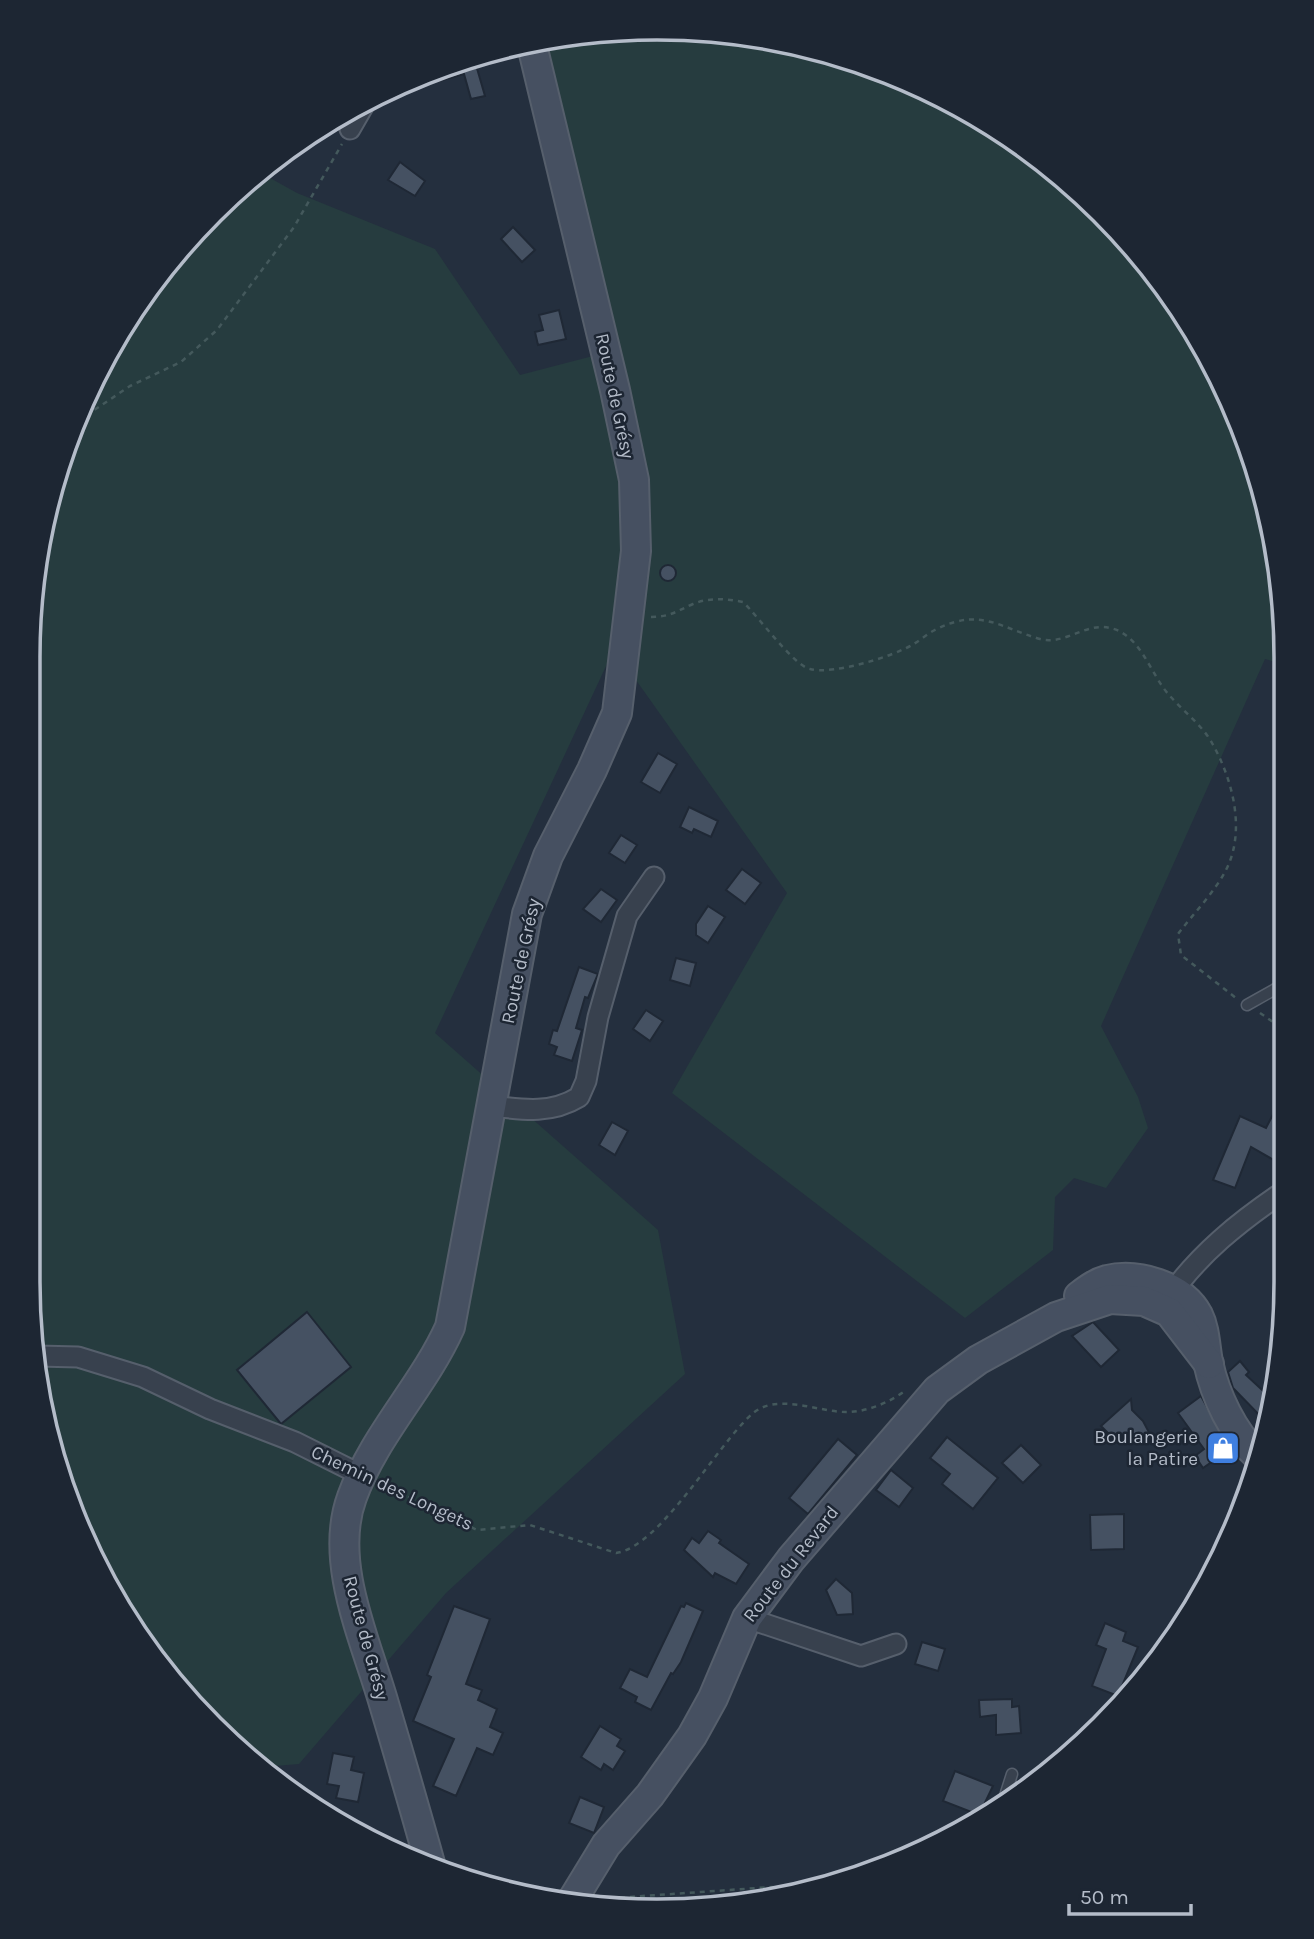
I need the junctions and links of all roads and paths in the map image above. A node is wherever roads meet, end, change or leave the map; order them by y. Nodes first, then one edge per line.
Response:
1 (534, 53) edge
2 (355, 119) edge
3 (350, 129) joint
4 (91, 413) edge
5 (630, 599) junction
6 (654, 877) dead end
7 (1274, 990) edge
8 (1247, 1005) junction
9 (1274, 1023) edge
10 (492, 1106) junction
11 (1274, 1198) edge
12 (1168, 1299) junction
13 (45, 1356) edge
14 (937, 1390) junction
15 (1251, 1449) edge
16 (361, 1475) junction
17 (747, 1618) junction
18 (896, 1644) dead end
19 (1012, 1774) dead end
20 (1007, 1790) edge
21 (428, 1855) edge
22 (775, 1887) edge
23 (577, 1893) edge
24 (635, 1898) edge

1 - 5 main road, Route de Grésy
2 - 3 street
3 - 4 path
5 - 8 path
5 - 10 main road, Route de Grésy
6 - 10 street
7 - 8 lane
8 - 9 path
10 - 16 main road, Route de Grésy
11 - 12 street
12 - 14 main road, Route du Revard
12 - 15 main road, Route du Revard
13 - 16 street, Chemin des Longets
14 - 16 path, Chemin des Longets
14 - 17 main road, Route du Revard
16 - 21 main road, Route de Grésy
17 - 18 street
17 - 23 main road, Route du Revard
19 - 20 lane
22 - 24 path

